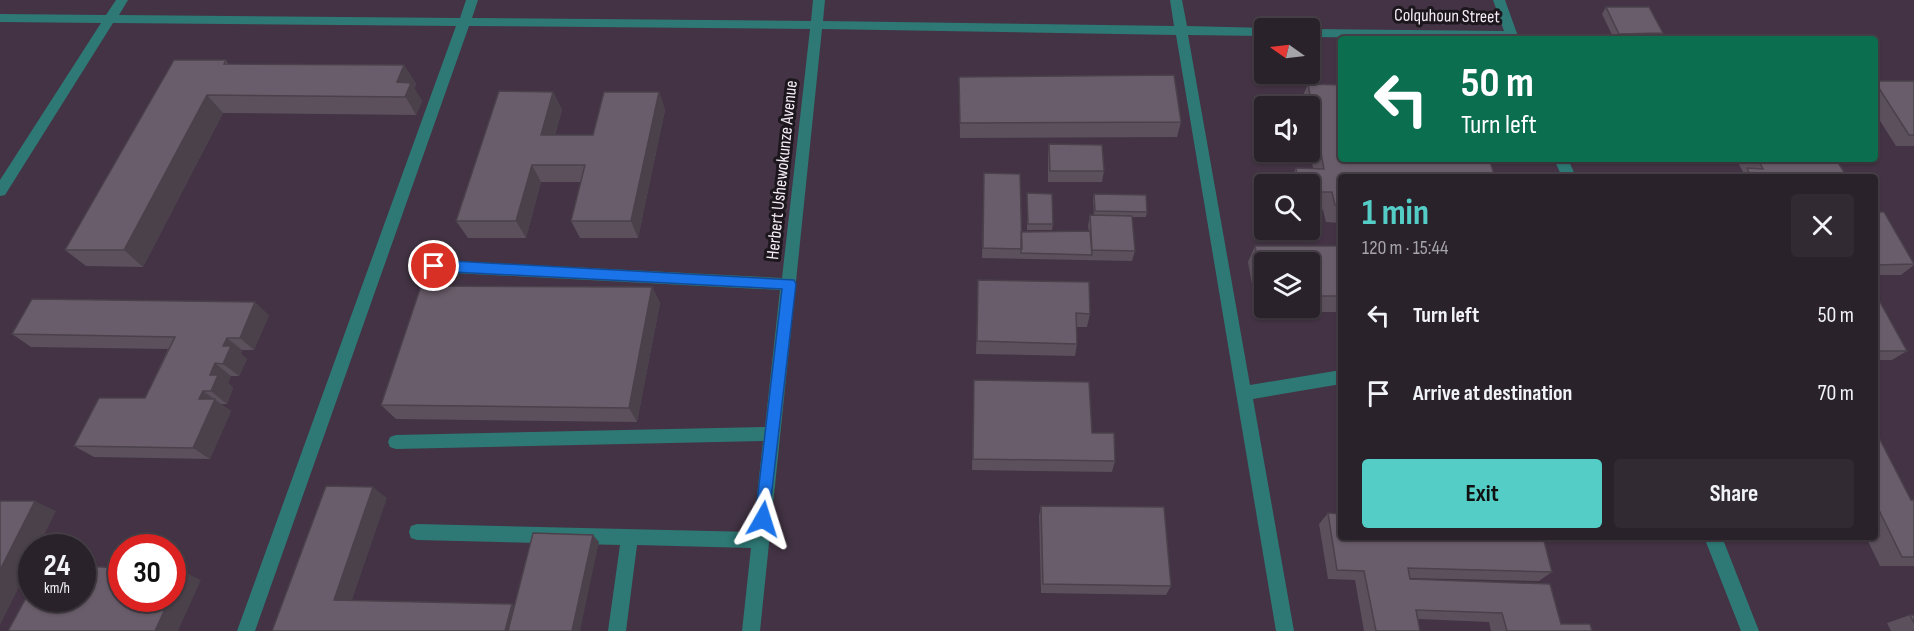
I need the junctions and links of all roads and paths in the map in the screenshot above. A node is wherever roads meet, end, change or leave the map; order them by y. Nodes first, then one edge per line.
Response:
1 (122, 0) edge
2 (472, 0) edge
3 (819, 0) edge
4 (1176, 0) edge
5 (1499, 0) edge
6 (0, 18) edge
7 (110, 19) junction
8 (464, 22) junction
9 (817, 25) junction
10 (1182, 31) junction
11 (1254, 32) edge
12 (1320, 33) edge
13 (1462, 36) edge
14 (1513, 36) edge
15 (0, 191) edge
16 (434, 266) dead end
17 (789, 284) junction
18 (1338, 377) edge
19 (1244, 393) junction
20 (772, 434) junction
21 (396, 442) dead end
22 (417, 532) dead end
23 (630, 537) junction
24 (761, 540) junction
25 (1714, 540) edge
26 (246, 631) edge
27 (617, 631) edge
28 (751, 631) edge
29 (1285, 631) edge
30 (1750, 631) edge

1 - 7 street
2 - 8 street
3 - 9 street, Herbert Ushewokunze Avenue
4 - 10 street
5 - 14 street
6 - 7 street
7 - 8 street
7 - 15 street
8 - 9 street
8 - 26 street
9 - 10 street
9 - 17 street, Herbert Ushewokunze Avenue
10 - 11 street
10 - 19 street
12 - 13 street, Colquhoun Street
16 - 17 street
17 - 20 street, Herbert Ushewokunze Avenue
18 - 19 street
19 - 29 street
20 - 21 street
20 - 24 street, Herbert Ushewokunze Avenue
22 - 23 street
23 - 24 street
23 - 27 street
24 - 28 street, Herbert Ushewokunze Avenue
25 - 30 street

